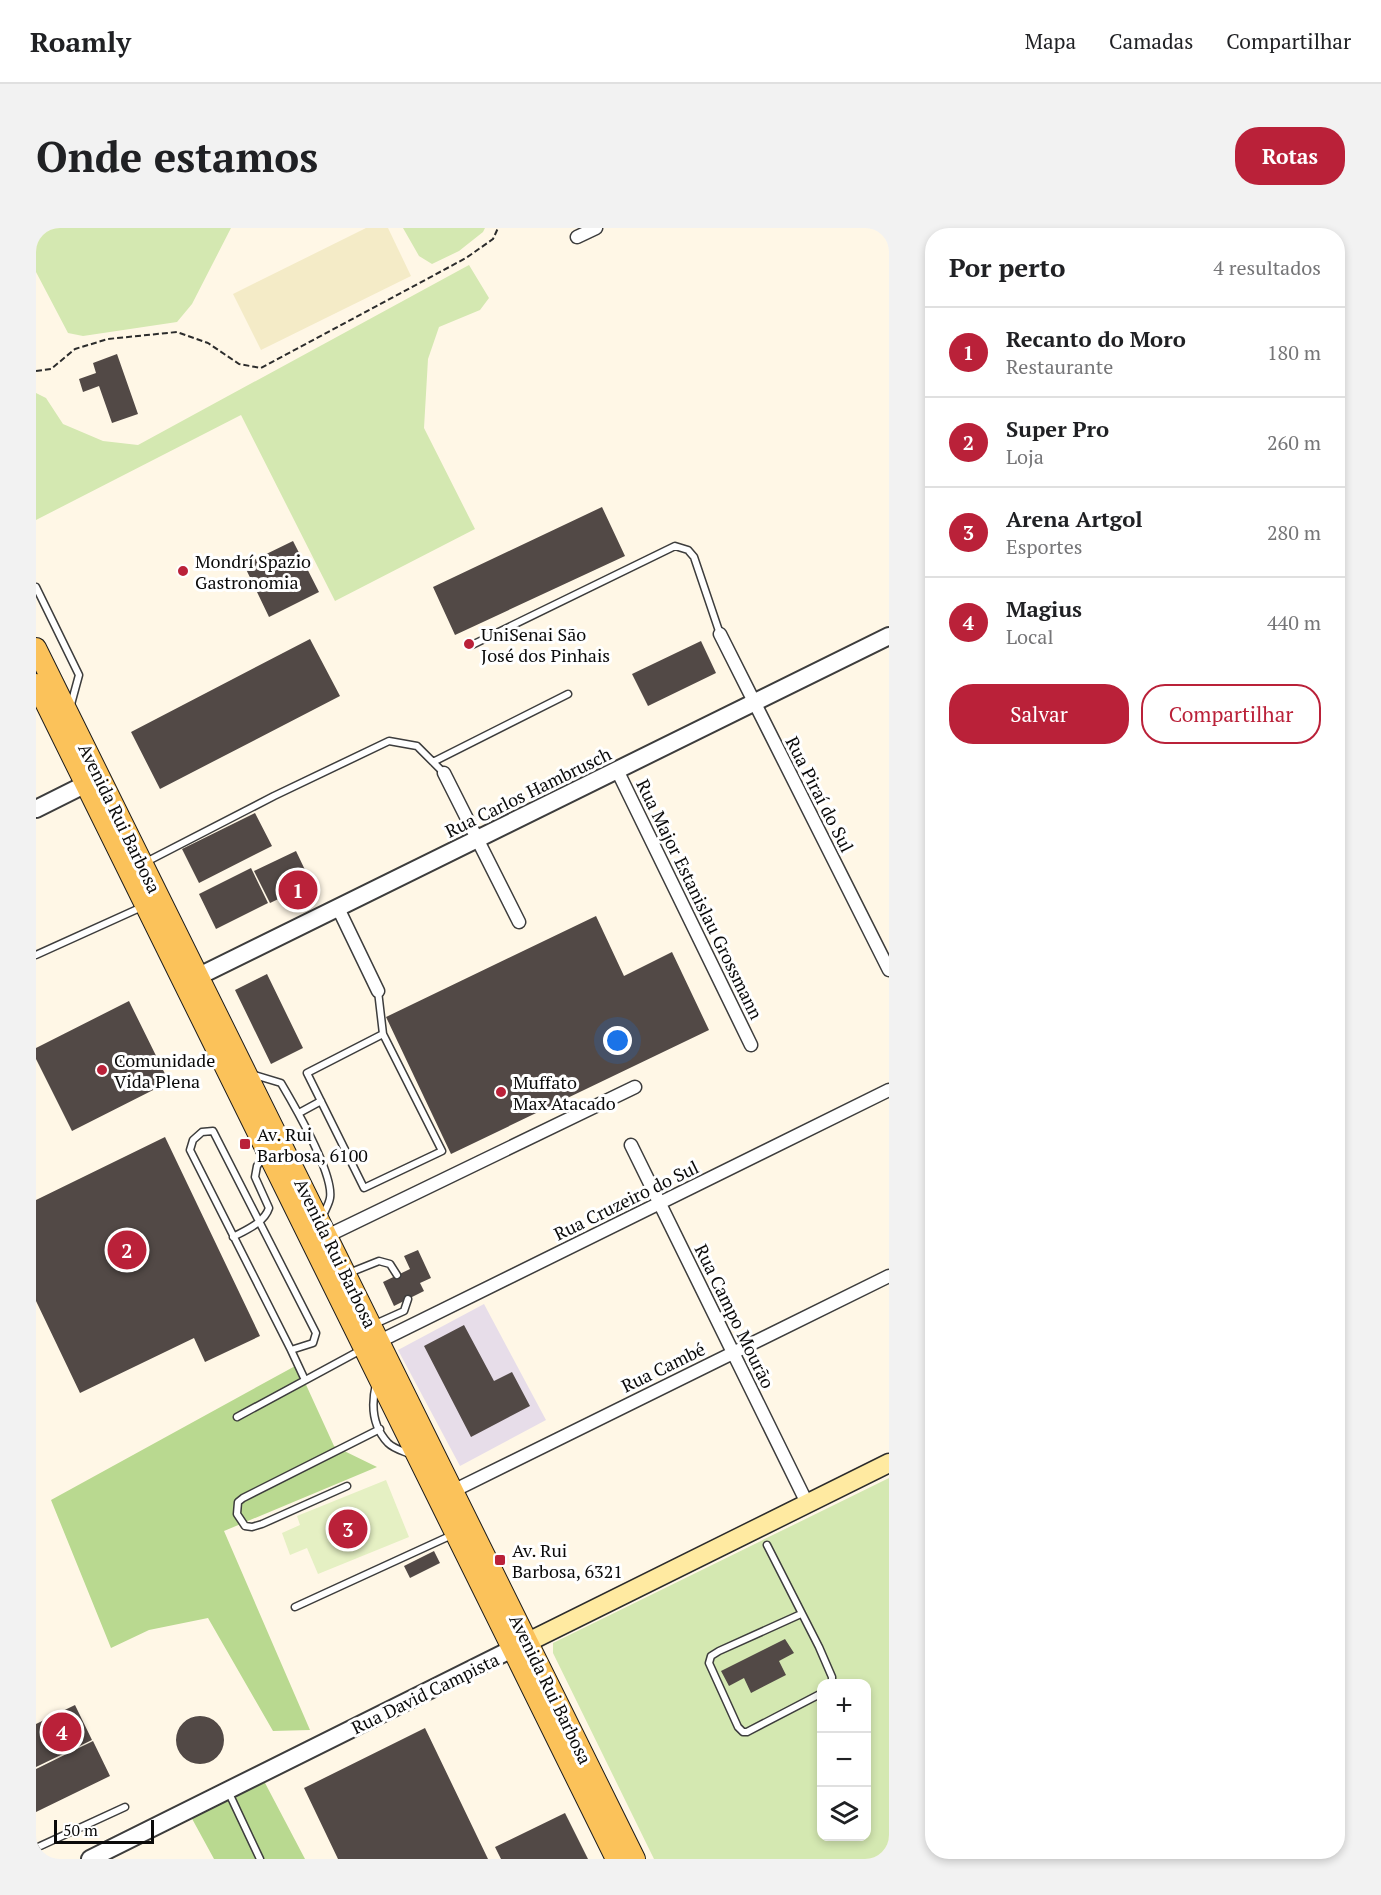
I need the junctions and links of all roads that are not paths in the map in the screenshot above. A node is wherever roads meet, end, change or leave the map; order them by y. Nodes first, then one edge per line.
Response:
1 (596, 228) edge
2 (577, 237) dead end
3 (36, 587) edge
4 (720, 634) joint
5 (889, 636) edge
6 (472, 645) dead end
7 (36, 648) edge
8 (36, 684) edge
9 (568, 694) dead end
10 (754, 702) junction
11 (69, 714) junction
12 (433, 762) junction
13 (617, 770) junction
14 (444, 773) joint
15 (86, 784) junction
16 (36, 808) edge
17 (477, 839) junction
18 (143, 863) junction
19 (146, 906) junction
20 (338, 908) junction
21 (519, 922) dead end
22 (36, 955) edge
23 (889, 970) edge
24 (191, 980) junction
25 (378, 991) joint
26 (383, 1034) junction
27 (751, 1045) dead end
28 (247, 1073) junction
29 (635, 1087) dead end
30 (889, 1090) edge
31 (321, 1101) junction
32 (299, 1113) junction
33 (631, 1145) dead end
34 (267, 1153) junction
35 (660, 1203) junction
36 (259, 1221) junction
37 (324, 1229) junction
38 (233, 1237) junction
39 (346, 1274) junction
40 (397, 1275) dead end
41 (889, 1276) edge
42 (408, 1299) dead end
43 (372, 1338) junction
44 (291, 1350) junction
45 (733, 1353) junction
46 (378, 1377) junction
47 (305, 1380) junction
48 (237, 1417) dead end
49 (380, 1429) junction
50 (418, 1457) junction
51 (889, 1462) edge
52 (347, 1486) dead end
53 (453, 1491) junction
54 (807, 1503) junction
55 (455, 1533) junction
56 (768, 1545) dead end
57 (295, 1607) dead end
58 (801, 1614) junction
59 (520, 1645) junction
60 (832, 1679) edge
61 (817, 1696) edge
62 (228, 1790) junction
63 (125, 1807) dead end
64 (36, 1848) edge
65 (90, 1859) edge
66 (260, 1859) edge
67 (616, 1859) edge
68 (635, 1859) edge

1 - 2 street
3 - 11 lane
4 - 6 lane
4 - 10 street, Rua Piraí do Sul
5 - 10 street, Rua Carlos Hambrusch
7 - 11 main road, Avenida Rui Barbosa
8 - 15 main road, Avenida Rui Barbosa
9 - 12 lane
10 - 13 street, Rua Carlos Hambrusch
10 - 23 street, Rua Piraí do Sul
11 - 18 main road, Avenida Rui Barbosa
12 - 14 lane
12 - 18 lane
13 - 17 street, Rua Carlos Hambrusch
13 - 27 street, Rua Major Estanislau Grossmann
14 - 17 street
15 - 16 street
15 - 19 main road, Avenida Rui Barbosa
17 - 20 street, Rua Carlos Hambrusch
17 - 21 street
18 - 24 main road, Avenida Rui Barbosa
19 - 22 lane
19 - 24 main road, Avenida Rui Barbosa
20 - 24 street, Rua Carlos Hambrusch
20 - 25 street
24 - 28 main road, Avenida Rui Barbosa
24 - 34 main road, Avenida Rui Barbosa
25 - 26 lane
26 - 31 lane
26 - 31 lane
28 - 32 lane
28 - 37 main road, Avenida Rui Barbosa
29 - 37 street
30 - 35 street, Rua Cruzeiro do Sul
31 - 32 lane
32 - 37 lane
33 - 35 street, Rua Campo Mourão
34 - 36 lane
34 - 43 main road, Avenida Rui Barbosa
35 - 43 street, Rua Cruzeiro do Sul
35 - 45 street, Rua Campo Mourão
36 - 38 lane
36 - 38 lane
36 - 44 lane
37 - 39 main road, Avenida Rui Barbosa
38 - 44 lane
39 - 40 lane
39 - 43 main road, Avenida Rui Barbosa
41 - 45 street, Rua Cambé
42 - 43 lane
43 - 46 main road, Avenida Rui Barbosa
43 - 47 lane
43 - 53 main road, Avenida Rui Barbosa
44 - 47 lane
45 - 53 street, Rua Cambé
45 - 54 street, Rua Campo Mourão
46 - 49 lane
46 - 50 main road, Avenida Rui Barbosa
47 - 48 lane
49 - 50 lane
49 - 52 lane
50 - 55 main road, Avenida Rui Barbosa
51 - 54 main road, Rua David Campista
53 - 59 main road, Avenida Rui Barbosa
54 - 59 main road, Rua David Campista
55 - 57 lane
55 - 59 main road, Avenida Rui Barbosa
56 - 58 lane
58 - 60 lane
58 - 61 lane
59 - 62 street, Rua David Campista
59 - 67 main road, Avenida Rui Barbosa
59 - 68 main road, Avenida Rui Barbosa
62 - 65 street, Rua David Campista
62 - 66 lane
63 - 64 lane

